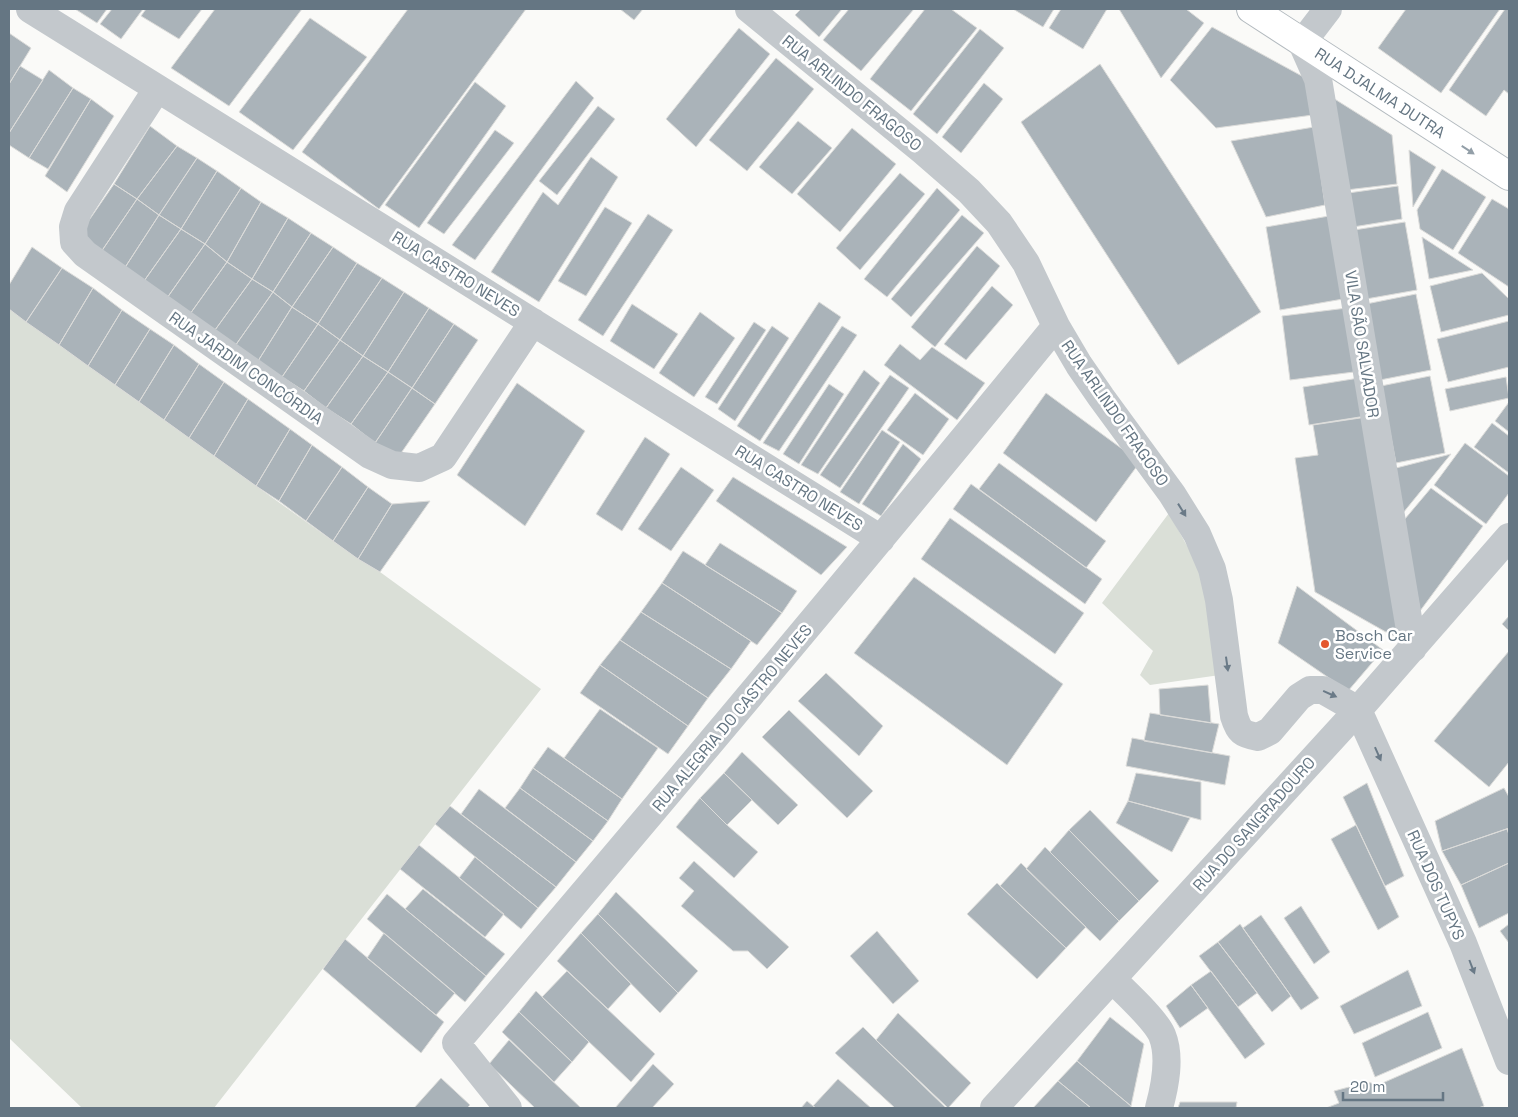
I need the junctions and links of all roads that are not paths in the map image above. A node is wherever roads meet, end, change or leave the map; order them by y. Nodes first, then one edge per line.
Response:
1 (30, 9) edge
2 (749, 9) edge
3 (1251, 9) edge
4 (1328, 9) edge
5 (1302, 43) junction
6 (157, 89) junction
7 (1509, 176) edge
8 (533, 322) junction
9 (1056, 326) junction
10 (1509, 536) edge
11 (881, 540) junction
12 (1413, 648) junction
13 (1358, 710) junction
14 (1112, 979) junction
15 (1509, 1061) edge
16 (508, 1108) edge
17 (994, 1108) edge
18 (1159, 1108) edge

1 - 6 street, RUA CASTRO NEVES
2 - 9 street, RUA ARLINDO FRAGOSO
3 - 5 main road, RUA DJALMA DUTRA
4 - 5 street
5 -> 7 main road, RUA DJALMA DUTRA
5 - 12 street, VILA SÃO SALVADOR
6 - 8 street, RUA CASTRO NEVES
6 - 8 street, RUA JARDIM CONCÓRDIA
8 - 11 street, RUA CASTRO NEVES
9 - 11 street, RUA ALEGRIA DO CASTRO NEVES
9 -> 13 street, RUA ARLINDO FRAGOSO
10 - 12 street, RUA DO SANGRADOURO
11 - 16 street, RUA ALEGRIA DO CASTRO NEVES
12 - 13 street, RUA DO SANGRADOURO
13 - 14 street, RUA DO SANGRADOURO
13 -> 15 street, RUA DOS TUPYS
14 - 17 street, RUA DO SANGRADOURO
14 - 18 street

